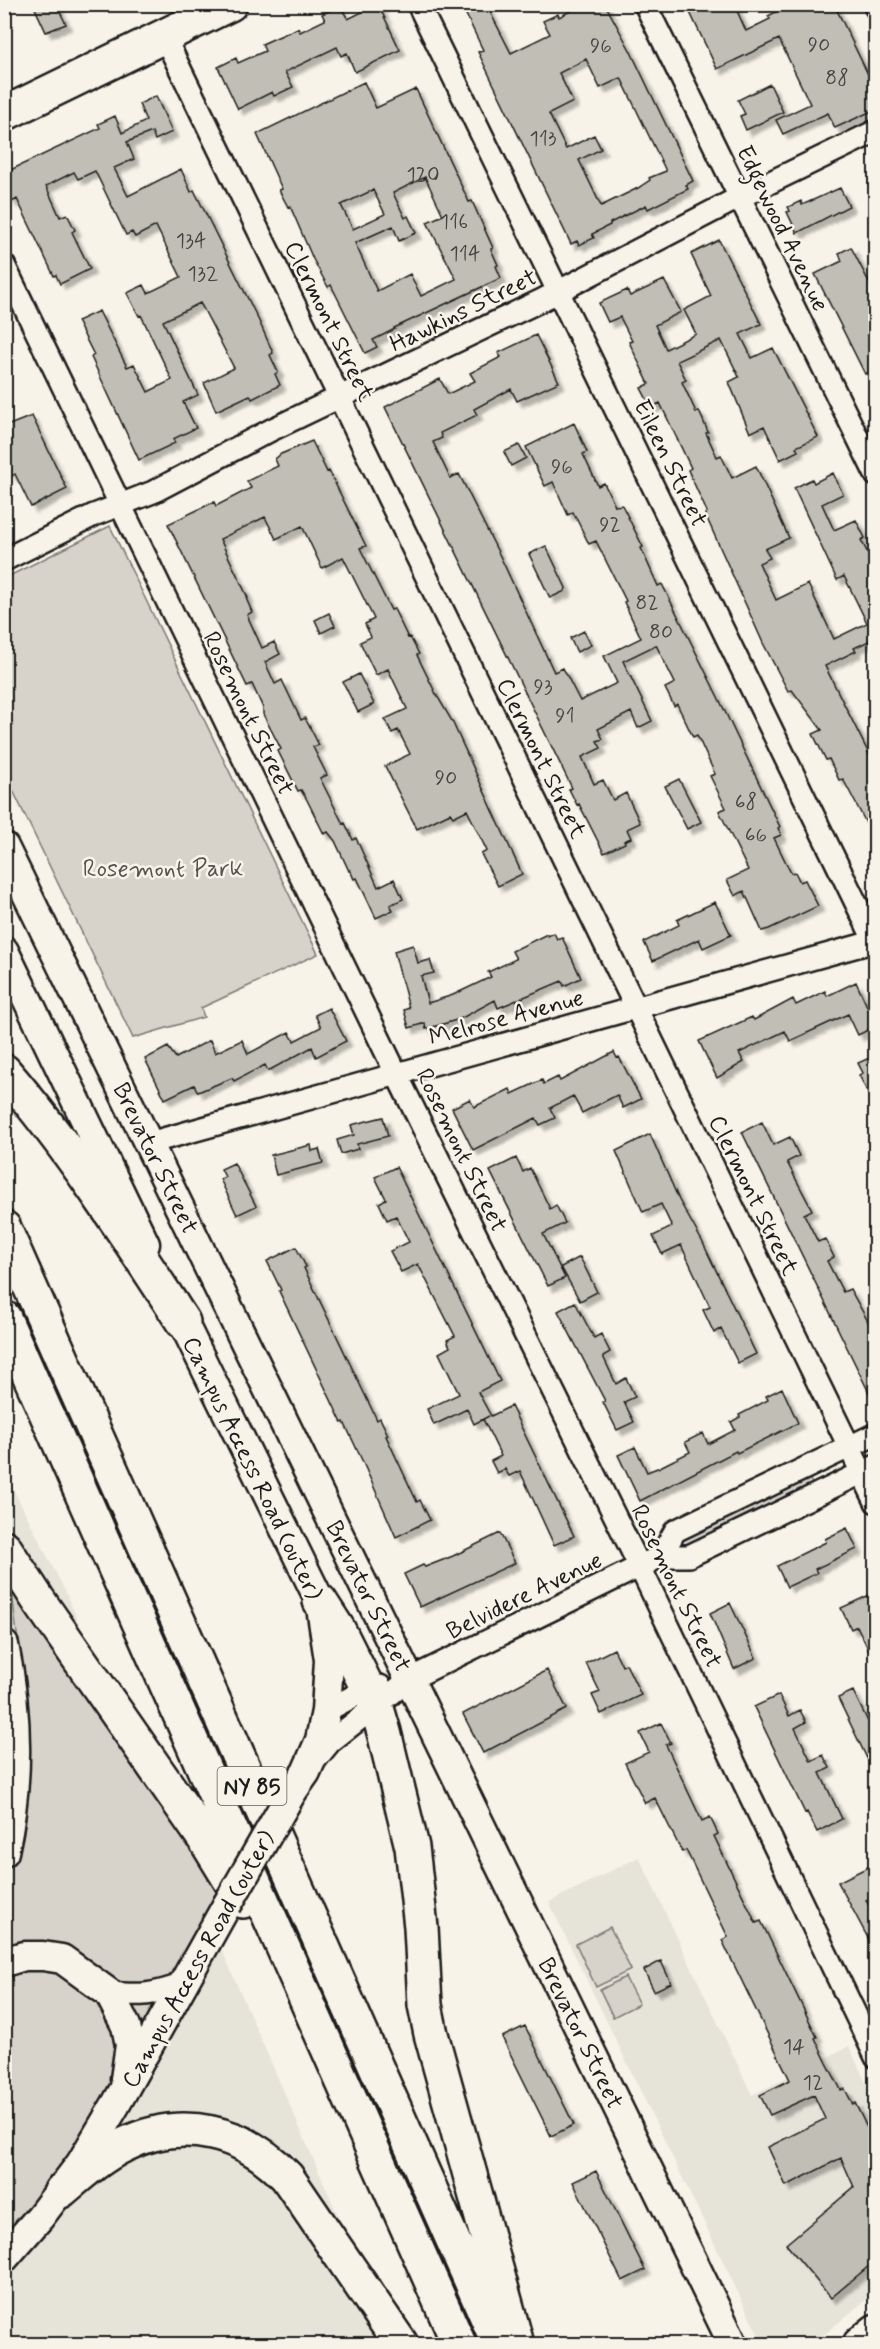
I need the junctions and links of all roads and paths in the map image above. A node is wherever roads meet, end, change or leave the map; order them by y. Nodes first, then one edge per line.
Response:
1 (230, 4) edge
2 (418, 4) edge
3 (645, 4) edge
4 (164, 36) junction
5 (4, 114) edge
6 (876, 131) edge
7 (740, 197) junction
8 (4, 265) edge
9 (559, 291) junction
10 (339, 399) junction
11 (876, 475) edge
12 (119, 505) junction
13 (4, 560) edge
14 (4, 847) edge
15 (875, 942) edge
16 (4, 951) edge
17 (635, 1009) junction
18 (4, 1071) edge
19 (396, 1073) junction
20 (149, 1143) junction
21 (4, 1228) edge
22 (4, 1318) edge
23 (183, 1322) junction
24 (876, 1434) edge
25 (848, 1447) junction
26 (868, 1469) edge
27 (876, 1502) edge
28 (4, 1547) edge
29 (661, 1556) junction
30 (640, 1567) junction
31 (320, 1601) junction
32 (4, 1645) edge
33 (410, 1679) junction
34 (372, 1697) junction
35 (326, 1712) junction
36 (299, 1782) junction
37 (4, 1852) edge
38 (4, 1962) edge
39 (184, 1984) junction
40 (109, 1993) junction
41 (876, 2057) edge
42 (116, 2104) junction
43 (386, 2180) junction
44 (61, 2191) junction
45 (4, 2258) edge
46 (876, 2331) edge
47 (401, 2344) edge
48 (459, 2344) edge
49 (499, 2344) edge
50 (517, 2344) edge
51 (733, 2344) edge
52 (860, 2344) edge

1 - 4 main road
2 - 9 street, Eileen Street
3 - 7 street, Edgewood Avenue
4 - 5 main road
4 - 10 street, Clermont Street
6 - 7 street, Hawkins Street
7 - 9 street, Hawkins Street
7 - 11 street, Edgewood Avenue
8 - 12 street, Rosemont Street
9 - 10 street, Hawkins Street
9 - 15 street, Eileen Street
10 - 12 street, Hawkins Street
10 - 17 street, Clermont Street
12 - 13 street, Hawkins Street
12 - 19 street, Rosemont Street
14 - 20 street, Brevator Street
15 - 17 street, Melrose Avenue
16 - 23 street, Campus Access Road (outer)
17 - 19 street, Melrose Avenue
17 - 25 street, Clermont Street
18 - 23 main road
19 - 20 street, Melrose Avenue
19 - 30 street, Rosemont Street
20 - 33 street, Brevator Street
21 - 49 main road, NY 85
22 - 43 main road, NY 85
23 - 31 street, Campus Access Road (outer)
24 - 25 street
25 - 26 street, Clermont Street
25 - 29 street
26 - 27 street, Clermont Street
26 - 29 street, Belvidere Avenue
28 - 43 main road
29 - 30 street, Belvidere Avenue
30 - 33 street, Belvidere Avenue
30 - 41 street, Rosemont Street
31 - 34 main road
31 - 35 street, Campus Access Road (outer)
32 - 37 street
33 - 34 street, Belvidere Avenue
33 - 51 street, Brevator Street
34 - 35 street, Belvidere Avenue
34 - 36 street, Belvidere Avenue
34 - 50 main road
35 - 36 street, Campus Access Road (outer)
36 - 39 street, Campus Access Road (outer), bridge
38 - 40 street
39 - 40 street
39 - 42 street, Campus Access Road (outer)
40 - 42 street
42 - 44 street, Campus Access Road (outer)
43 - 48 main road, NY 85
44 - 45 street, Campus Access Road (outer)
44 - 47 main road
46 - 52 main road

